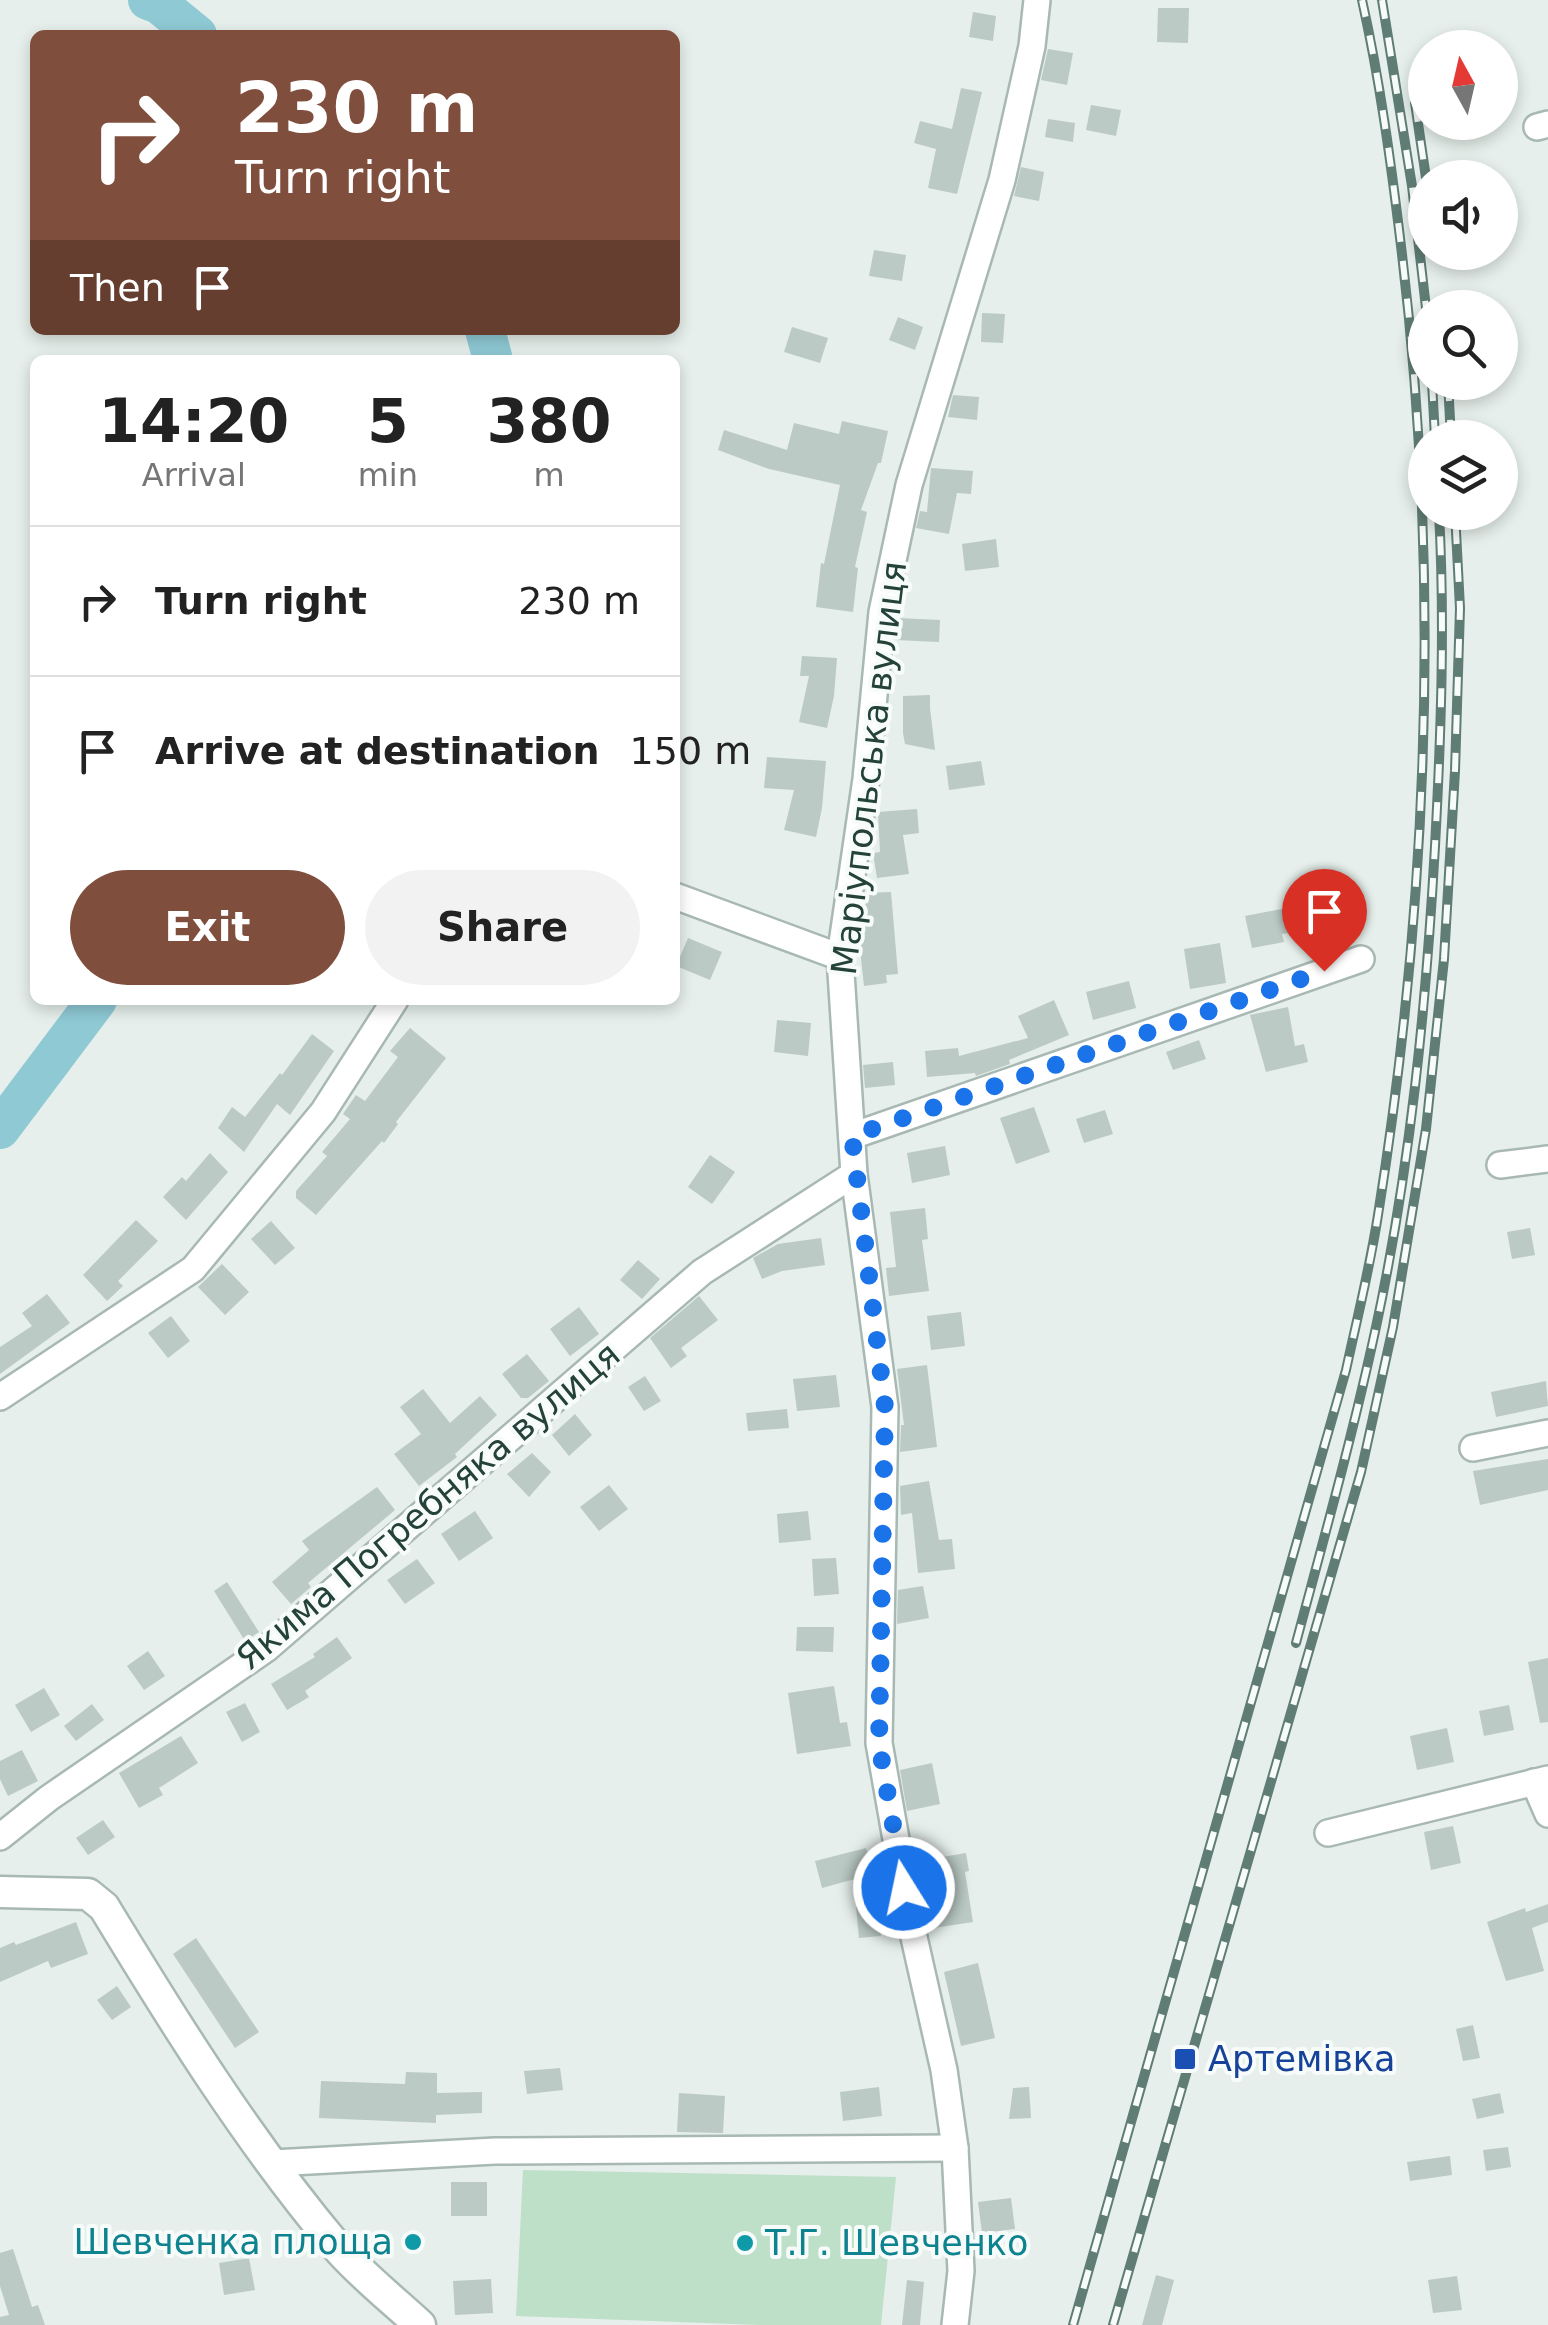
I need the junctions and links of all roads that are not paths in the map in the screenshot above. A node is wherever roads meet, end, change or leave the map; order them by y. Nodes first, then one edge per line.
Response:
1 (1038, 0) edge
2 (680, 898) edge
3 (840, 957) junction
4 (1361, 959) dead end
5 (392, 1005) edge
6 (852, 1136) junction
7 (1548, 1159) edge
8 (1500, 1165) dead end
9 (854, 1174) junction
10 (0, 1397) edge
11 (1548, 1432) edge
12 (1473, 1448) dead end
13 (1541, 1781) edge
14 (1548, 1814) edge
15 (1328, 1834) dead end
16 (0, 1837) edge
17 (0, 1892) edge
18 (955, 2148) junction
19 (273, 2163) junction
20 (420, 2325) edge
21 (955, 2325) edge

1 - 3 street, Маріупольська вулиця
2 - 3 street
3 - 6 street, Маріупольська вулиця
4 - 6 street
5 - 10 street
6 - 9 street, Маріупольська вулиця
7 - 8 street
9 - 16 street, Якима Погребняка вулиця
9 - 18 street, Маріупольська вулиця
11 - 12 street
13 - 14 street
13 - 15 street
17 - 19 street
18 - 19 street
18 - 21 street, Маріупольська вулиця
19 - 20 street

